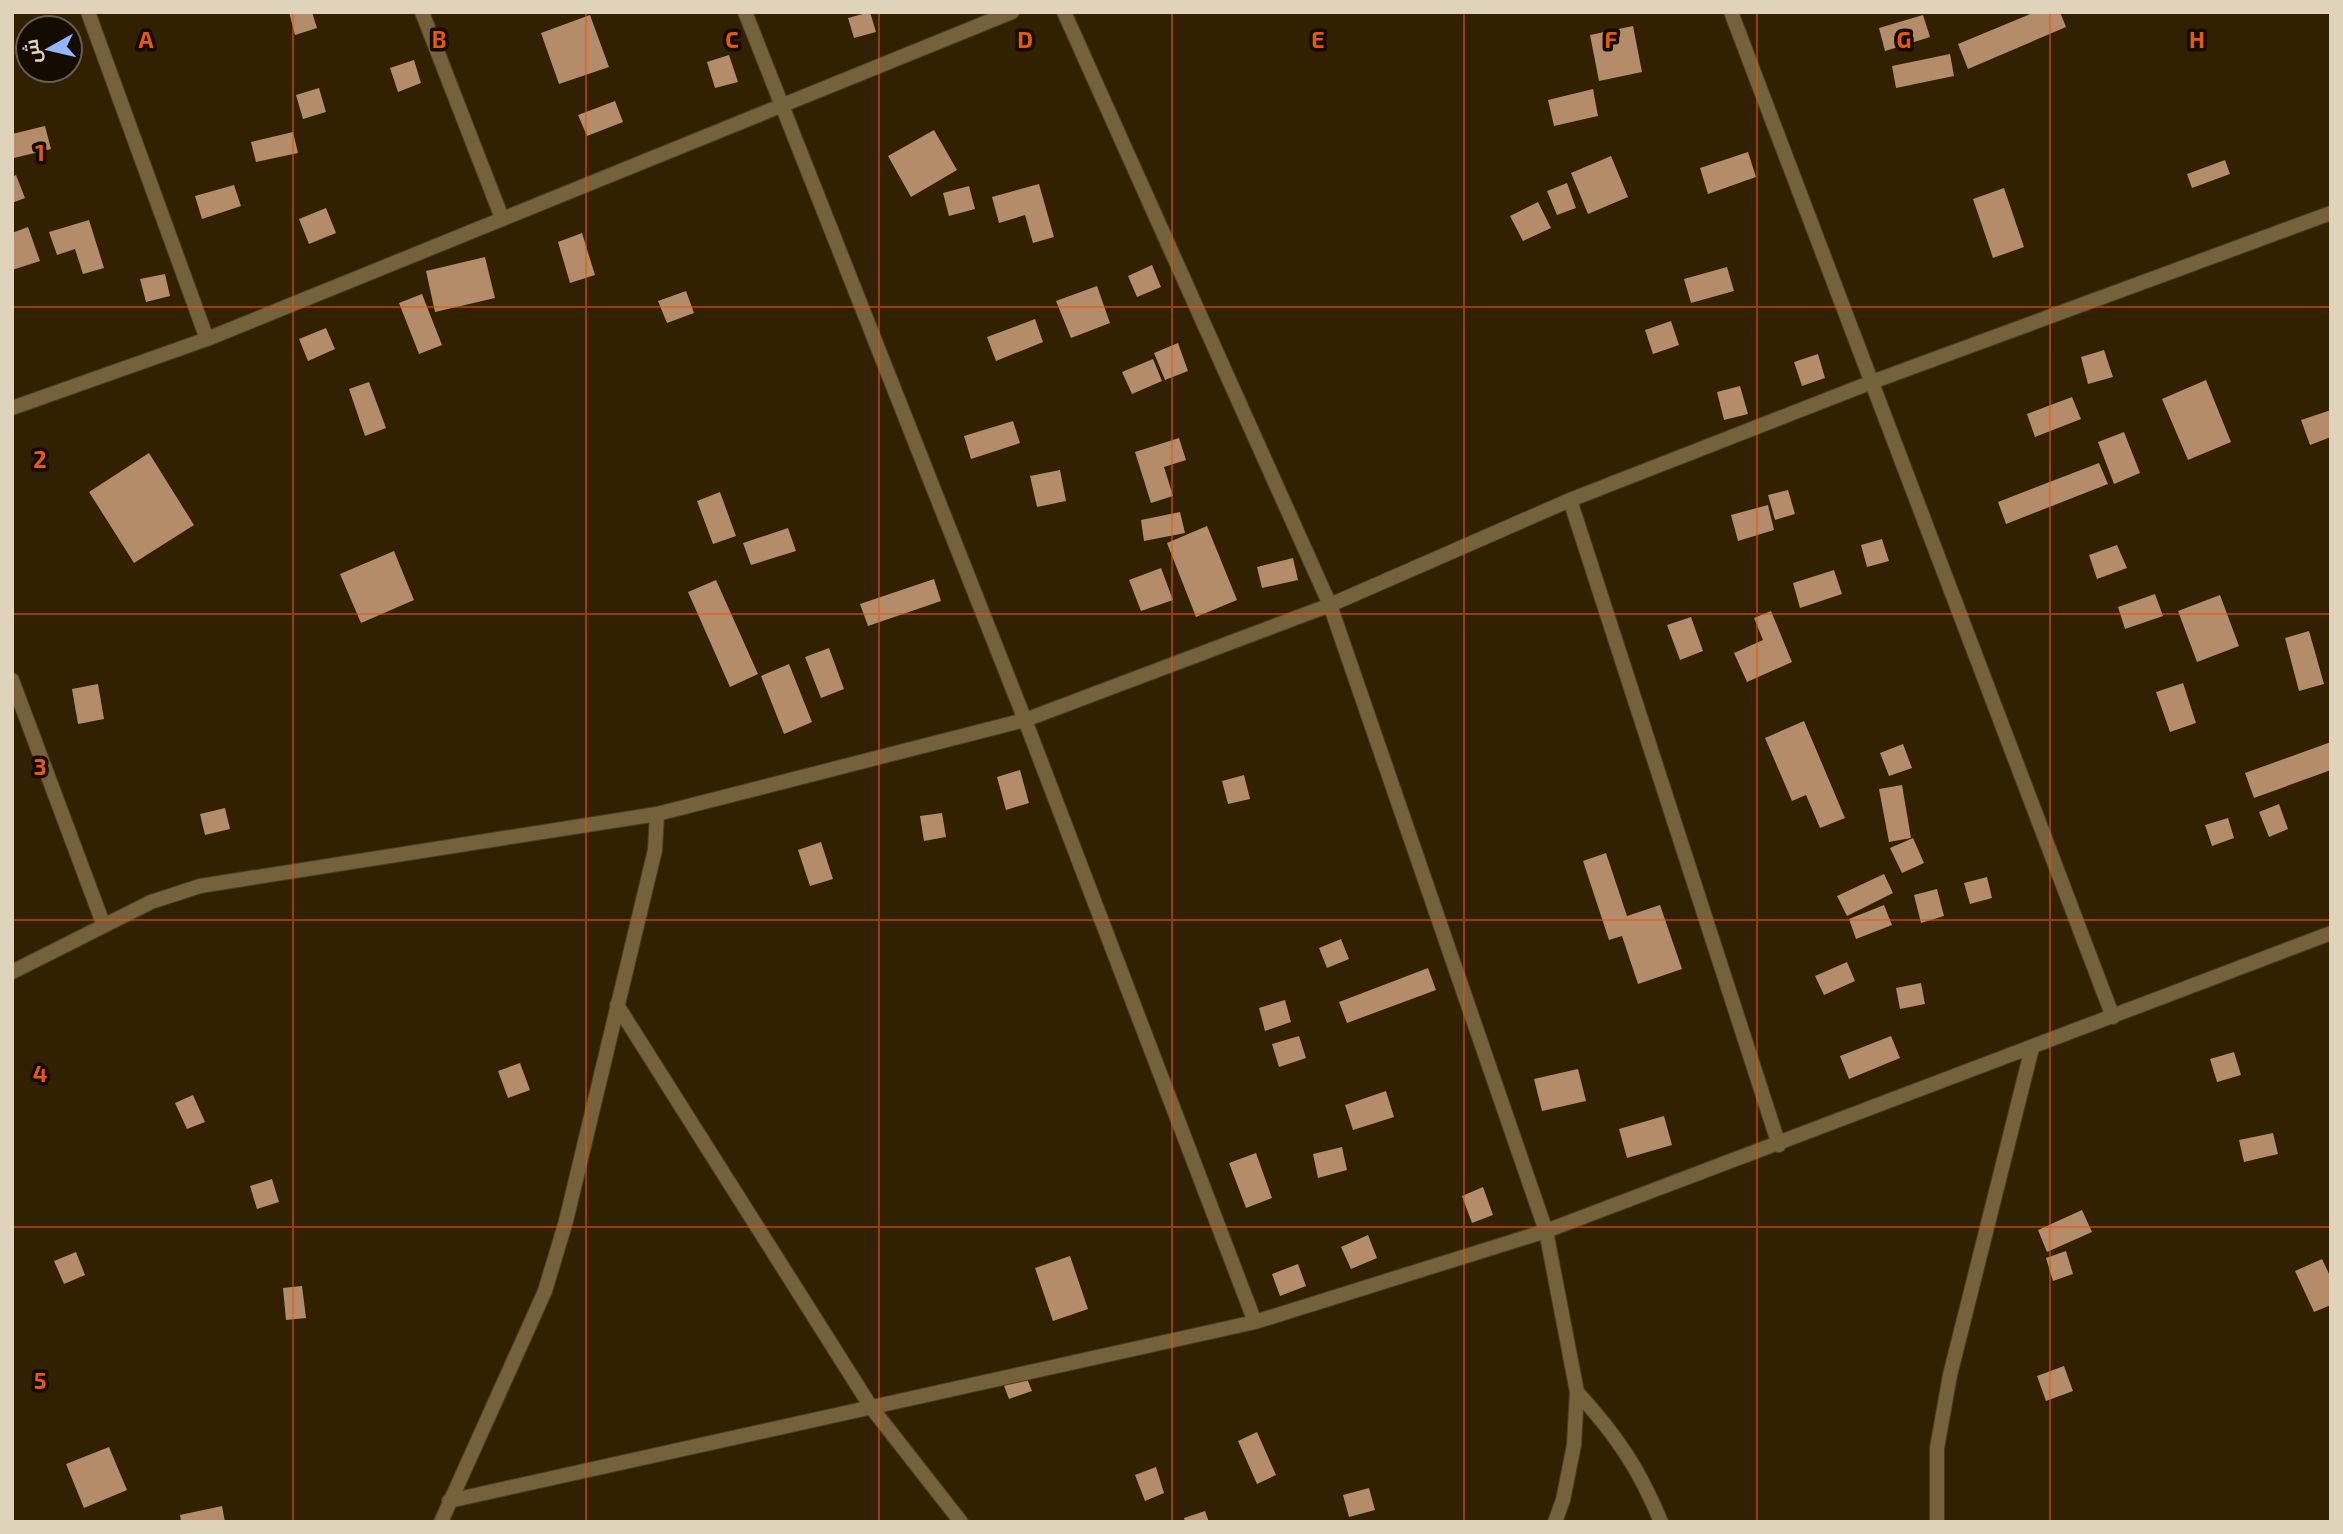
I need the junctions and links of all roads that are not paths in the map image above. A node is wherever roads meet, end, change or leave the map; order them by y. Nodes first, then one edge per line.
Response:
1 (88, 12) edge
2 (422, 12) edge
3 (745, 12) edge
4 (1012, 12) edge
5 (1064, 12) edge
6 (1731, 12) edge
7 (783, 104) junction
8 (2331, 213) edge
9 (502, 218) junction
10 (207, 339) junction
11 (1872, 382) junction
12 (12, 408) edge
13 (1570, 500) junction
14 (1330, 606) junction
15 (12, 680) edge
16 (1025, 720) junction
17 (657, 814) junction
18 (104, 926) junction
19 (2331, 933) edge
20 (12, 972) edge
21 (617, 1005) junction
22 (2113, 1017) junction
23 (2032, 1048) junction
24 (1779, 1145) junction
25 (1546, 1231) junction
26 (1255, 1322) junction
27 (1577, 1392) junction
28 (872, 1407) junction
29 (449, 1502) junction
30 (441, 1522) edge
31 (961, 1522) edge
32 (1555, 1522) edge
33 (1661, 1522) edge
34 (1937, 1522) edge

1 - 10 street
2 - 9 street
3 - 7 street
4 - 7 street
5 - 14 street
6 - 11 street
7 - 9 street
7 - 16 street
8 - 11 street
9 - 10 street
10 - 12 street
11 - 13 street
11 - 22 street
13 - 14 street
13 - 24 street
14 - 16 street
14 - 25 street
15 - 18 street
16 - 17 street
16 - 26 street
17 - 18 street
17 - 21 street
18 - 20 street
19 - 22 street
21 - 28 street
21 - 29 street
22 - 23 street
23 - 24 street
23 - 34 street
24 - 25 street
25 - 26 street
25 - 27 street
26 - 28 street
27 - 32 street
27 - 33 street
28 - 29 street
28 - 31 street
29 - 30 street

